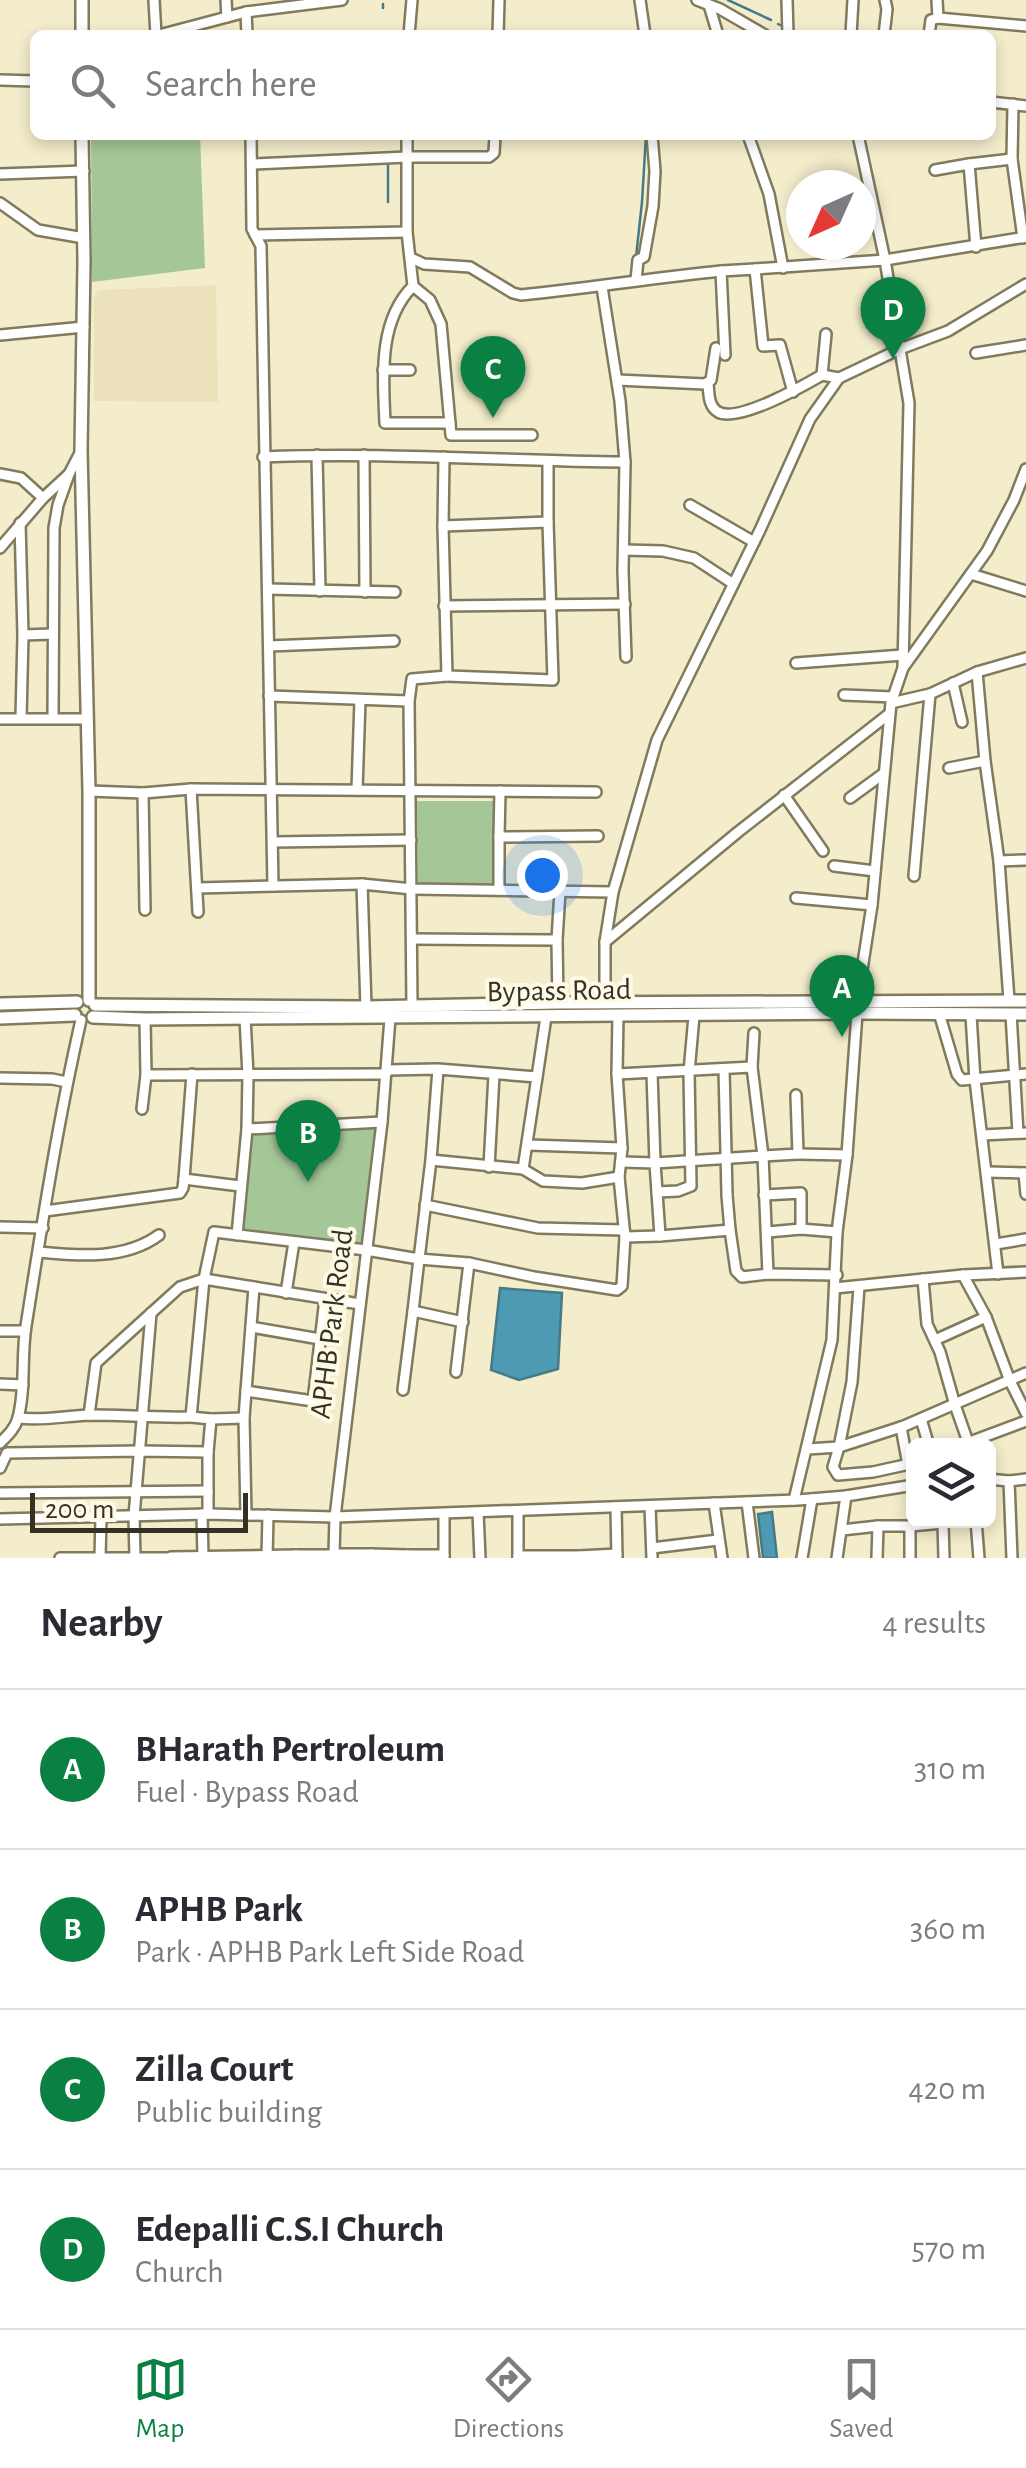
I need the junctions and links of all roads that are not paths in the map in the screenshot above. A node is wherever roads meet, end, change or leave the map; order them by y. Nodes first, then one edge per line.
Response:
1 (82, 0) edge
2 (154, 0) edge
3 (226, 0) edge
4 (342, 0) edge
5 (412, 0) edge
6 (499, 0) edge
7 (640, 0) edge
8 (697, 0) edge
9 (786, 0) edge
10 (853, 0) edge
11 (886, 0) edge
12 (937, 0) edge
13 (293, 3) edge
14 (709, 4) junction
15 (721, 4) edge
16 (246, 12) junction
17 (227, 16) junction
18 (938, 18) junction
19 (1026, 26) edge
20 (82, 30) edge
21 (157, 30) edge
22 (175, 30) edge
23 (246, 30) edge
24 (409, 30) edge
25 (498, 30) edge
26 (644, 30) edge
27 (717, 30) edge
28 (758, 30) edge
29 (788, 30) edge
30 (851, 30) edge
31 (885, 30) edge
32 (929, 30) edge
33 (0, 80) edge
34 (30, 81) edge
35 (996, 102) edge
36 (1013, 104) junction
37 (1026, 106) edge
38 (82, 140) edge
39 (251, 140) edge
40 (407, 140) edge
41 (495, 140) edge
42 (652, 140) edge
43 (750, 140) edge
44 (859, 140) edge
45 (407, 157) junction
46 (1012, 160) junction
47 (253, 164) junction
48 (969, 164) junction
49 (935, 170) dead end
50 (84, 171) junction
51 (0, 174) edge
52 (1021, 186) edge
53 (0, 203) edge
54 (408, 232) junction
55 (254, 235) junction
56 (1024, 237) edge
57 (84, 238) junction
58 (976, 247) junction
59 (411, 258) junction
60 (885, 260) junction
61 (784, 268) junction
62 (755, 269) junction
63 (722, 271) junction
64 (636, 280) junction
65 (1026, 284) edge
66 (413, 286) junction
67 (602, 287) junction
68 (84, 327) junction
69 (826, 334) dead end
70 (0, 335) edge
71 (1026, 346) edge
72 (900, 349) junction
73 (976, 353) dead end
74 (383, 370) junction
75 (410, 370) dead end
76 (822, 374) junction
77 (839, 378) junction
78 (617, 380) junction
79 (708, 383) junction
80 (793, 392) junction
81 (450, 423) junction
82 (532, 435) dead end
83 (81, 450) junction
84 (317, 455) junction
85 (364, 456) junction
86 (263, 457) junction
87 (444, 457) junction
88 (548, 462) junction
89 (625, 462) junction
90 (1026, 469) edge
91 (0, 474) edge
92 (69, 474) junction
93 (42, 498) junction
94 (690, 505) dead end
95 (548, 522) junction
96 (20, 523) junction
97 (443, 526) junction
98 (754, 542) junction
99 (0, 548) edge
100 (624, 550) junction
101 (971, 574) junction
102 (732, 583) junction
103 (268, 589) junction
104 (320, 591) junction
105 (1026, 591) edge
106 (365, 592) junction
107 (395, 592) dead end
108 (552, 604) junction
109 (624, 604) junction
110 (444, 606) junction
111 (23, 634) junction
112 (52, 634) junction
113 (394, 641) dead end
114 (269, 646) junction
115 (903, 655) junction
116 (626, 657) dead end
117 (1026, 658) edge
118 (796, 663) dead end
119 (903, 668) junction
120 (977, 672) junction
121 (447, 676) junction
122 (953, 683) junction
123 (930, 694) junction
124 (844, 695) dead end
125 (269, 696) junction
126 (360, 700) junction
127 (409, 701) junction
128 (891, 705) junction
129 (21, 718) junction
130 (53, 718) junction
131 (0, 719) edge
132 (86, 719) junction
133 (962, 722) dead end
134 (986, 761) junction
135 (949, 768) dead end
136 (883, 774) junction
137 (192, 789) junction
138 (270, 790) junction
139 (357, 790) junction
140 (89, 791) junction
141 (410, 791) junction
142 (500, 791) junction
143 (596, 792) dead end
144 (143, 793) junction
145 (784, 795) junction
146 (850, 798) dead end
147 (598, 836) dead end
148 (499, 837) junction
149 (410, 840) junction
150 (273, 842) junction
151 (822, 851) dead end
152 (1026, 860) edge
153 (1000, 861) junction
154 (834, 866) dead end
155 (875, 872) junction
156 (914, 876) dead end
157 (362, 884) junction
158 (274, 886) junction
159 (197, 888) junction
160 (412, 889) junction
161 (499, 890) junction
162 (560, 892) junction
163 (613, 892) junction
164 (796, 898) dead end
165 (872, 905) junction
166 (145, 910) dead end
167 (198, 912) dead end
168 (412, 939) junction
169 (557, 940) junction
170 (604, 942) junction
171 (1009, 1000) junction
172 (1026, 1001) edge
173 (558, 1002) junction
174 (605, 1003) junction
175 (0, 1004) edge
176 (412, 1006) junction
177 (366, 1007) junction
178 (857, 1007) junction
179 (85, 1010) junction
180 (939, 1013) junction
181 (1011, 1014) junction
182 (1026, 1014) edge
183 (618, 1015) junction
184 (971, 1015) junction
185 (694, 1016) junction
186 (546, 1017) junction
187 (0, 1018) edge
188 (245, 1018) junction
189 (390, 1018) junction
190 (145, 1019) junction
191 (754, 1033) dead end
192 (752, 1068) junction
193 (438, 1069) junction
194 (724, 1070) junction
195 (386, 1072) junction
196 (689, 1072) junction
197 (652, 1073) junction
198 (192, 1074) junction
199 (248, 1074) junction
200 (617, 1074) junction
201 (146, 1075) junction
202 (494, 1075) junction
203 (1021, 1075) edge
204 (537, 1077) junction
205 (0, 1078) edge
206 (975, 1080) junction
207 (67, 1082) junction
208 (796, 1095) dead end
209 (1022, 1105) edge
210 (142, 1108) dead end
211 (382, 1122) junction
212 (246, 1129) junction
213 (1022, 1133) edge
214 (982, 1136) junction
215 (528, 1145) junction
216 (622, 1148) junction
217 (798, 1154) junction
218 (846, 1155) junction
219 (763, 1156) junction
220 (726, 1159) junction
221 (431, 1160) junction
222 (622, 1162) junction
223 (692, 1162) junction
224 (655, 1163) junction
225 (489, 1167) junction
226 (523, 1169) junction
227 (987, 1172) junction
228 (1025, 1173) edge
229 (620, 1177) junction
230 (184, 1179) junction
231 (240, 1186) junction
232 (657, 1192) junction
233 (1026, 1194) edge
234 (764, 1195) junction
235 (425, 1205) junction
236 (45, 1211) junction
237 (0, 1227) edge
238 (43, 1228) junction
239 (730, 1230) junction
240 (801, 1230) junction
241 (768, 1232) junction
242 (838, 1232) junction
243 (624, 1233) junction
244 (159, 1235) dead end
245 (237, 1235) junction
246 (660, 1236) junction
247 (1026, 1239) edge
248 (294, 1242) junction
249 (996, 1244) junction
250 (366, 1250) junction
251 (39, 1252) junction
252 (418, 1259) junction
253 (469, 1263) junction
254 (1026, 1272) edge
255 (768, 1274) junction
256 (998, 1274) junction
257 (836, 1275) junction
258 (963, 1275) junction
259 (204, 1279) junction
260 (923, 1280) junction
261 (254, 1288) junction
262 (846, 1288) junction
263 (286, 1292) junction
264 (325, 1299) junction
265 (360, 1304) junction
266 (413, 1311) junction
267 (151, 1313) junction
268 (986, 1317) junction
269 (463, 1322) junction
270 (251, 1328) junction
271 (0, 1330) edge
272 (25, 1331) junction
273 (320, 1339) junction
274 (935, 1340) junction
275 (456, 1372) dead end
276 (1026, 1373) edge
277 (1010, 1381) junction
278 (0, 1384) edge
279 (23, 1385) junction
280 (403, 1390) dead end
281 (246, 1391) junction
282 (955, 1405) junction
283 (1026, 1413) edge
284 (89, 1415) junction
285 (191, 1417) junction
286 (143, 1418) junction
287 (244, 1418) junction
288 (25, 1419) junction
289 (211, 1419) junction
290 (921, 1419) junction
291 (1026, 1420) edge
292 (900, 1426) junction
293 (927, 1438) edge
294 (963, 1438) edge
295 (980, 1438) edge
296 (2, 1447) edge
297 (839, 1447) junction
298 (906, 1447) edge
299 (807, 1449) junction
300 (140, 1450) junction
301 (208, 1452) junction
302 (906, 1465) edge
303 (0, 1468) edge
304 (1026, 1479) edge
305 (996, 1480) edge
306 (1009, 1481) junction
307 (906, 1486) edge
308 (136, 1490) junction
309 (208, 1491) junction
310 (0, 1494) edge
311 (846, 1496) junction
312 (802, 1499) junction
313 (747, 1502) junction
314 (714, 1503) junction
315 (650, 1506) junction
316 (616, 1507) junction
317 (518, 1511) junction
318 (478, 1512) junction
319 (205, 1514) junction
320 (444, 1514) junction
321 (246, 1515) junction
322 (268, 1515) junction
323 (101, 1516) junction
324 (134, 1516) junction
325 (334, 1517) junction
326 (0, 1519) edge
327 (878, 1526) junction
328 (906, 1526) edge
329 (910, 1528) edge
330 (943, 1528) edge
331 (976, 1528) edge
332 (842, 1530) junction
333 (718, 1540) junction
334 (652, 1553) edge
335 (296, 1556) edge
336 (334, 1556) edge
337 (371, 1556) edge
338 (444, 1556) edge
339 (616, 1556) edge
340 (135, 1557) edge
341 (267, 1557) edge
342 (408, 1557) edge
343 (518, 1557) edge
344 (580, 1557) edge
345 (59, 1558) edge
346 (100, 1558) edge
347 (172, 1558) edge
348 (203, 1558) edge
349 (480, 1558) edge
350 (722, 1558) edge
351 (754, 1558) edge
352 (802, 1558) edge
353 (837, 1558) edge
354 (878, 1558) edge
355 (910, 1558) edge
356 (944, 1558) edge
357 (978, 1558) edge
358 (1012, 1558) edge

1 - 20 main road
2 - 21 street
3 - 17 street
4 - 13 street
5 - 24 street
6 - 25 street
7 - 26 street
8 - 14 street
9 - 29 street
10 - 30 street
11 - 31 street
12 - 18 street
13 - 16 street
14 - 15 street
14 - 27 street
15 - 28 street
16 - 17 street
16 - 23 street
17 - 22 street
18 - 19 street
18 - 32 street
33 - 34 street
35 - 36 street
36 - 37 street
36 - 46 street
38 - 50 main road
39 - 47 street
40 - 45 street
41 - 45 street
42 - 64 street
43 - 61 street
44 - 60 street
45 - 47 street
45 - 54 street
46 - 48 street
46 - 52 street
47 - 55 street
48 - 49 street
48 - 58 street
50 - 51 street
50 - 57 main road
52 - 56 street
53 - 57 street
54 - 55 street
54 - 59 street
55 - 86 street
56 - 58 street
57 - 68 main road
58 - 60 street
59 - 66 street
59 - 67 street
60 - 61 street
60 - 72 street
61 - 62 street
62 - 63 street
62 - 80 street
63 - 64 street
63 - 79 street
64 - 67 street
65 - 72 street
66 - 74 street
66 - 81 street
67 - 78 street
68 - 70 street
68 - 83 main road
69 - 76 street
71 - 73 street
72 - 77 street
72 - 115 street
74 - 75 street
74 - 81 street
76 - 77 street
76 - 80 street
77 - 98 street
78 - 79 street
78 - 89 street
79 - 80 street
81 - 82 street
83 - 92 street
83 - 132 main road
84 - 85 street
84 - 86 street
84 - 104 street
85 - 87 street
85 - 106 street
86 - 103 street
87 - 88 street
87 - 97 street
88 - 89 street
88 - 95 street
89 - 100 street
90 - 101 street
91 - 93 street
92 - 93 street
92 - 112 street
93 - 96 street
94 - 98 street
95 - 97 street
95 - 108 street
96 - 99 street
96 - 111 street
97 - 110 street
98 - 102 street
100 - 102 street
100 - 109 street
101 - 105 street
101 - 119 street
102 - 163 street
103 - 104 street
103 - 114 street
104 - 106 street
106 - 107 street
108 - 109 street
108 - 110 street
108 - 121 street
109 - 116 street
110 - 121 street
111 - 112 street
111 - 129 street
112 - 130 street
113 - 114 street
114 - 125 street
115 - 118 street
115 - 119 street
117 - 120 street
119 - 128 street
120 - 122 street
120 - 134 street
121 - 127 street
122 - 123 street
122 - 133 street
123 - 128 street
123 - 156 street
124 - 128 street
125 - 126 street
125 - 138 street
126 - 127 street
126 - 139 street
127 - 141 street
128 - 136 street
128 - 145 street
129 - 130 street
129 - 131 street
130 - 132 street
132 - 140 main road
134 - 135 street
134 - 153 street
136 - 146 street
136 - 155 street
137 - 138 street
137 - 144 street
137 - 159 street
138 - 139 street
138 - 150 street
139 - 141 street
140 - 144 street
140 - 179 main road
141 - 142 street
141 - 149 street
142 - 143 street
142 - 148 street
144 - 166 street
145 - 151 street
145 - 170 street
147 - 148 street
148 - 161 street
149 - 150 street
149 - 160 street
150 - 158 street
152 - 153 street
153 - 171 street
154 - 155 street
155 - 165 street
157 - 158 street
157 - 160 street
157 - 177 street
158 - 159 street
159 - 167 street
160 - 161 street
160 - 168 street
161 - 162 street
162 - 163 street
162 - 169 street
163 - 170 street
164 - 165 street
165 - 178 street
168 - 169 street
168 - 176 street
169 - 173 street
170 - 174 street
171 - 172 main road, Bypass Road
171 - 178 main road, Bypass Road
173 - 174 main road, Bypass Road
173 - 176 main road, Bypass Road
174 - 178 main road, Bypass Road
175 - 179 main road
176 - 177 main road, Bypass Road
177 - 179 main road, Bypass Road
178 - 180 main road, Bypass Road
178 - 185 main road, Bypass Road
178 - 218 street
179 - 187 main road
179 - 190 main road, Bypass Road
179 - 207 street
180 - 184 main road, Bypass Road
180 - 206 street
181 - 182 main road, Bypass Road
181 - 184 main road, Bypass Road
181 - 203 street
183 - 185 main road, Bypass Road
183 - 186 main road, Bypass Road
183 - 200 street
184 - 206 street
185 - 196 street
186 - 189 main road, Bypass Road
186 - 204 street
188 - 189 main road, Bypass Road
188 - 190 main road, Bypass Road
188 - 199 street
189 - 195 street, APHB Park Road
190 - 201 street
191 - 192 street
192 - 194 street
192 - 219 street
193 - 195 street
193 - 202 street
193 - 221 street
194 - 196 street
194 - 220 street
195 - 199 street
195 - 211 street, APHB Park Road
196 - 197 street
196 - 223 street
197 - 200 street
197 - 224 street
198 - 199 street
198 - 201 street
198 - 230 street
199 - 212 street
200 - 216 street
201 - 210 street
202 - 204 street
202 - 225 street
203 - 206 street
203 - 209 street
204 - 215 street
205 - 207 street
206 - 214 street
207 - 236 street
208 - 217 street
209 - 213 street
211 - 212 street
211 - 250 street, APHB Park Road
212 - 231 street
213 - 214 street
214 - 227 street
215 - 216 street
215 - 226 street
216 - 222 street
217 - 218 street
217 - 219 street
218 - 242 street
219 - 220 street
219 - 234 street
220 - 223 street
220 - 239 street
221 - 225 street
221 - 235 street
222 - 224 street
222 - 229 street
223 - 224 street
223 - 232 street
224 - 232 street
225 - 226 street
226 - 229 street
227 - 228 street
227 - 249 street
228 - 233 street
229 - 243 street
230 - 231 street
230 - 236 street
231 - 245 street
232 - 246 street
234 - 240 street
234 - 241 street
235 - 243 street
235 - 252 street
236 - 238 street
237 - 238 street
238 - 251 street
239 - 246 street
239 - 255 street
240 - 241 street
240 - 242 street
241 - 255 street
242 - 257 street
243 - 246 street
243 - 253 street
244 - 251 street
245 - 248 street
245 - 259 street
247 - 249 street
248 - 250 street
248 - 263 street
249 - 256 street
250 - 252 street
250 - 265 street, APHB Park Road
251 - 272 street
252 - 253 street
252 - 266 street
253 - 269 street
254 - 256 street
255 - 257 street
256 - 258 street
257 - 262 street
258 - 260 street
258 - 268 street
259 - 261 street
259 - 267 street
259 - 285 street
260 - 262 street
260 - 274 street
261 - 263 street
261 - 270 street
262 - 297 street
262 - 299 street
263 - 264 street
264 - 265 street
264 - 273 street
265 - 325 street, APHB Park Road
266 - 269 street
266 - 280 street
267 - 284 street
267 - 286 street
268 - 274 street
268 - 277 street
269 - 275 street
270 - 273 street
270 - 281 street
271 - 272 street
272 - 279 street
273 - 281 street
274 - 282 street
276 - 277 street
277 - 282 street
277 - 283 street
278 - 279 street
279 - 288 street
281 - 287 street
282 - 290 street
282 - 294 street
284 - 286 street
284 - 288 street
285 - 286 street
285 - 289 street
286 - 300 street
287 - 289 street
287 - 321 street
288 - 296 street
289 - 301 street
290 - 292 street
290 - 293 street
291 - 295 street
292 - 297 street
292 - 298 street
296 - 300 street
296 - 303 street
297 - 299 street
297 - 302 street
299 - 312 street
300 - 301 street
300 - 308 street
301 - 309 street
304 - 306 street
305 - 306 street
306 - 358 street
307 - 311 street
308 - 309 street
308 - 310 street
308 - 324 street
309 - 319 street
311 - 312 street
311 - 332 street
312 - 313 street
312 - 352 street
313 - 314 street
313 - 351 street
314 - 315 street
314 - 333 street
315 - 316 street
315 - 334 street
316 - 317 street
316 - 339 street
317 - 318 street
317 - 343 street
318 - 320 street
318 - 349 street
319 - 321 street
319 - 324 street
319 - 348 street
320 - 325 street
320 - 338 street
321 - 322 street
322 - 325 street
322 - 341 street
323 - 324 street
323 - 326 street
323 - 346 street
324 - 340 street
325 - 336 street, APHB Park Road
327 - 328 street
327 - 332 street
327 - 354 street
329 - 355 street
330 - 356 street
331 - 357 street
332 - 353 street
333 - 334 street
333 - 350 street
335 - 336 street
335 - 341 street
336 - 337 street
337 - 342 street
338 - 342 street
339 - 344 street
340 - 346 street
340 - 347 street
341 - 348 street
343 - 344 street
345 - 346 street
347 - 348 street

